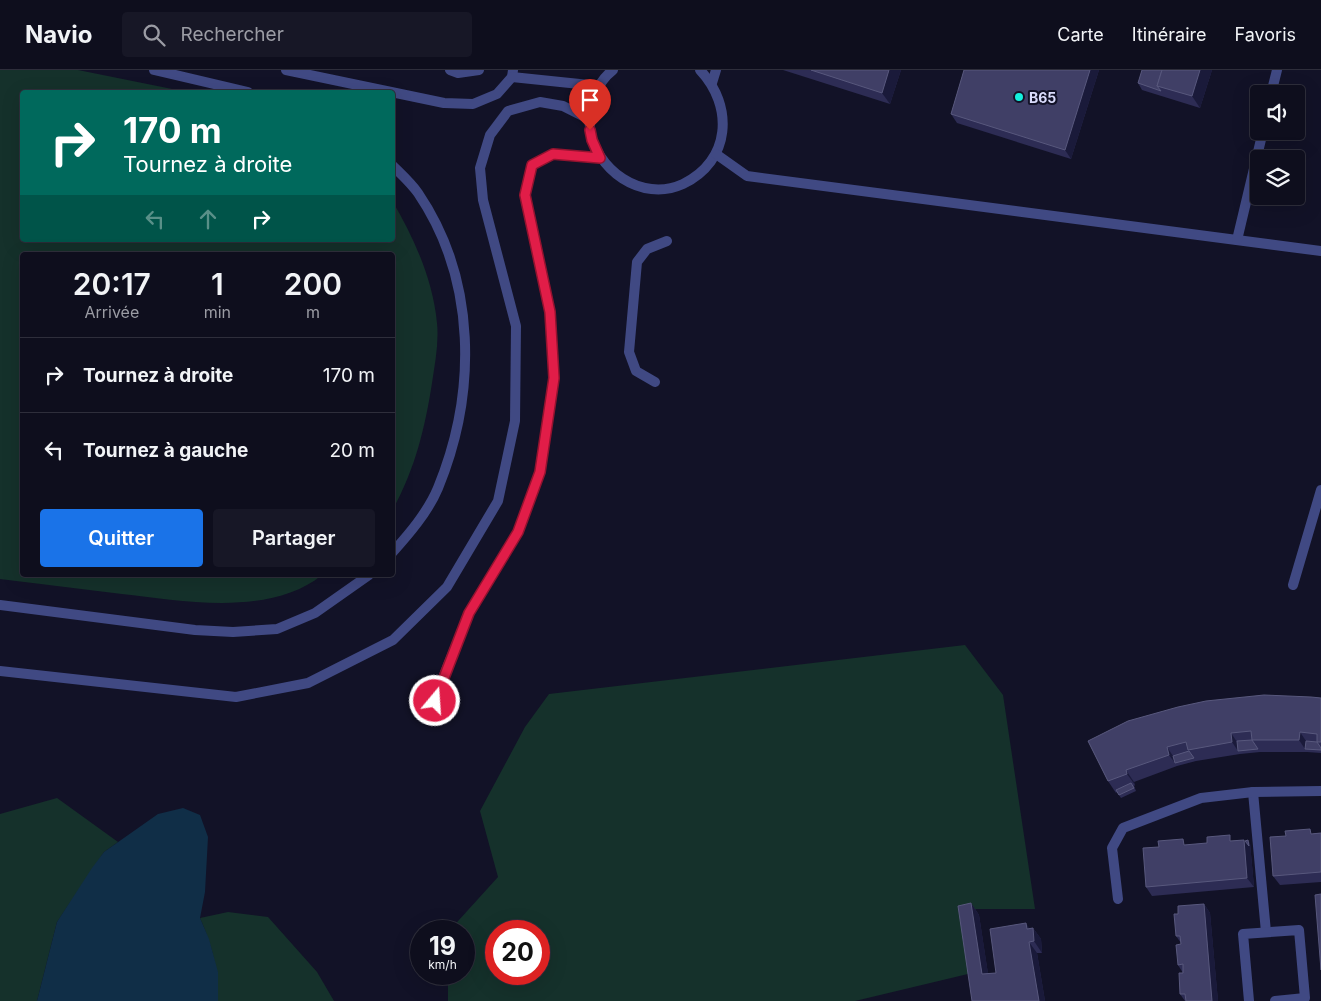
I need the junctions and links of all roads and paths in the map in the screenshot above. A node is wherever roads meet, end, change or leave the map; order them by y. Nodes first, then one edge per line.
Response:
1 (154, 70) edge
2 (286, 70) edge
3 (450, 70) edge
4 (479, 70) edge
5 (613, 70) edge
6 (700, 70) edge
7 (716, 70) edge
8 (1277, 70) edge
9 (513, 74) edge
10 (712, 83) junction
11 (1273, 85) edge
12 (599, 86) junction
13 (239, 90) edge
14 (382, 90) edge
15 (395, 93) edge
16 (589, 119) junction
17 (1260, 140) edge
18 (716, 154) junction
19 (600, 158) junction
20 (395, 169) edge
21 (1237, 240) junction
22 (667, 241) dead end
23 (1321, 251) edge
24 (655, 382) dead end
25 (1321, 490) edge
26 (395, 549) edge
27 (366, 577) edge
28 (1293, 585) dead end
29 (0, 605) edge
30 (0, 671) edge
31 (430, 718) dead end
32 (1321, 791) edge
33 (1253, 792) junction
34 (1118, 899) dead end
35 (1266, 932) junction
36 (1249, 1001) edge
37 (1275, 1001) edge

1 - 13 street
2 - 14 street
3 - 4 street
5 - 12 street
6 - 10 street
7 - 10 street
8 - 11 street
9 - 12 street
9 - 15 street
10 - 18 street
12 - 16 street
16 - 19 street
16 - 30 street
17 - 21 street
18 - 19 street
18 - 21 street
19 - 31 street
20 - 26 street
21 - 23 street
22 - 24 street
25 - 28 street
27 - 29 street
32 - 33 street
33 - 34 street
33 - 35 street
35 - 36 street
35 - 37 street

